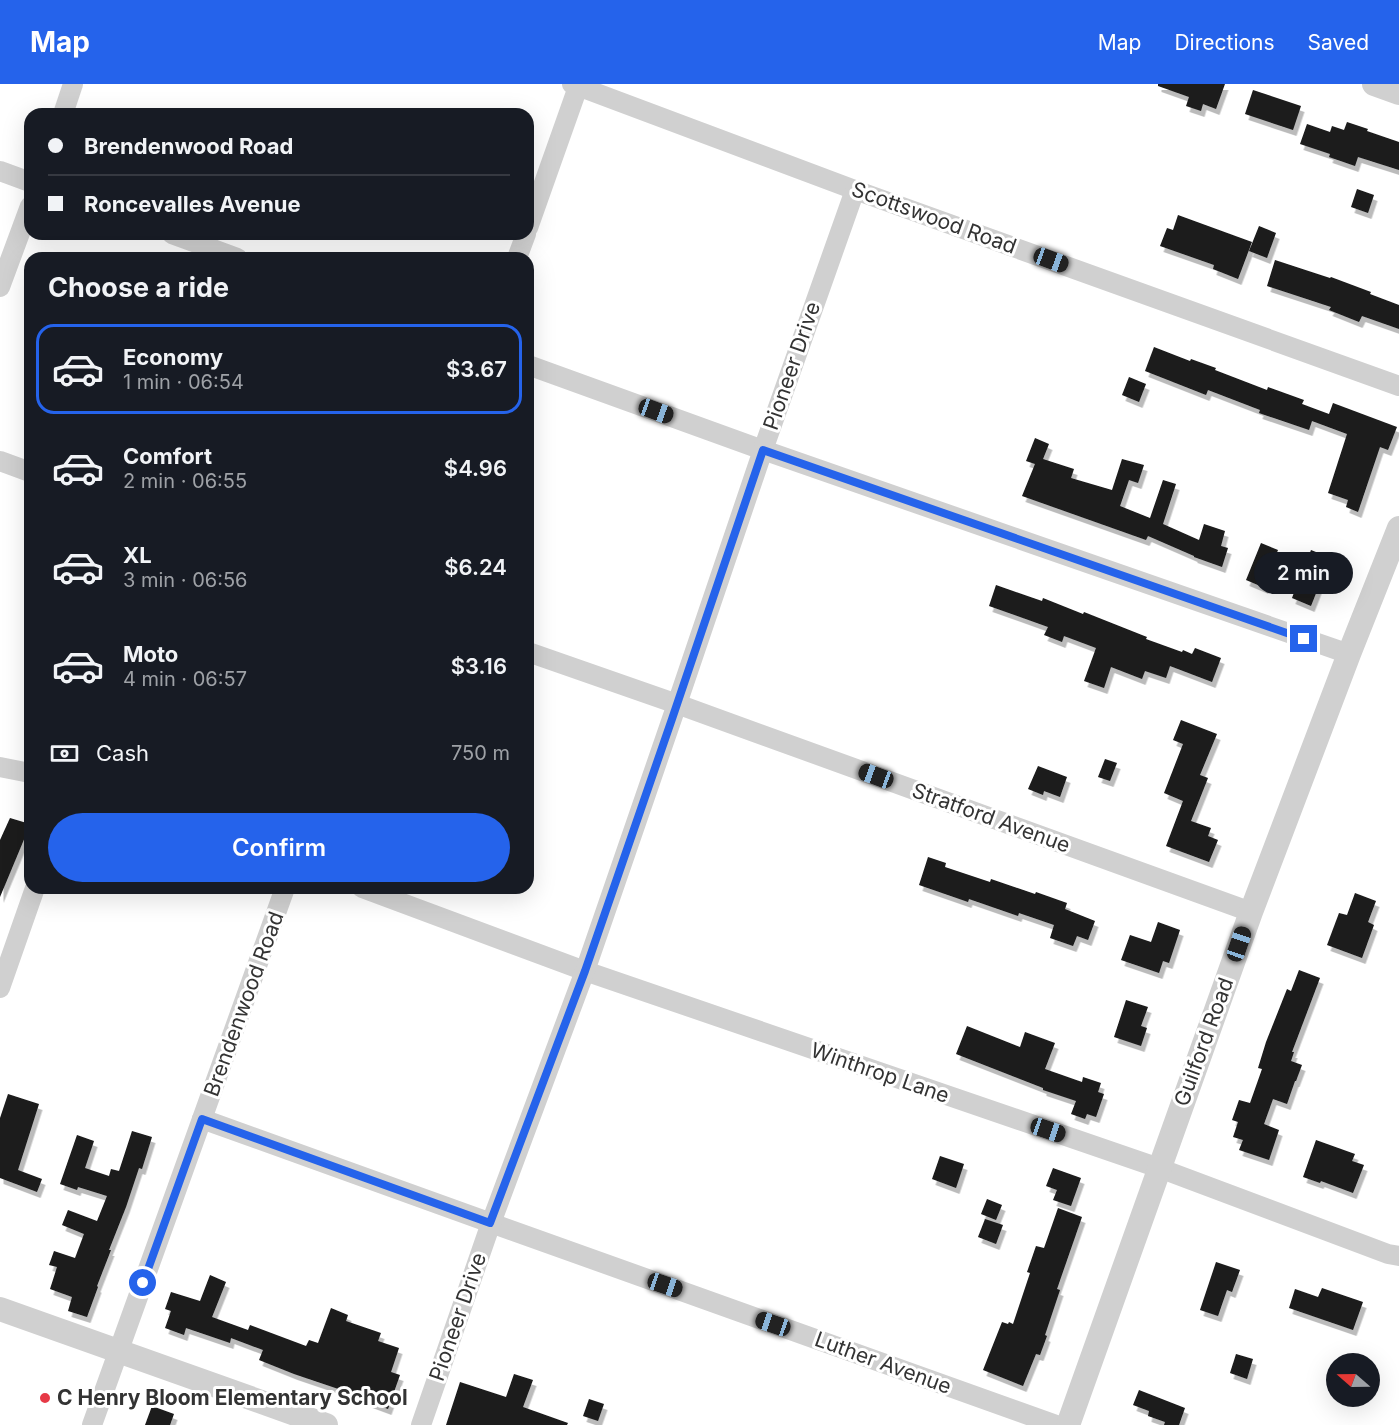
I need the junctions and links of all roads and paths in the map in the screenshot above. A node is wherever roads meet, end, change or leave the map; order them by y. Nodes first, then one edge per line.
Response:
1 (73, 84) edge
2 (1374, 84) edge
3 (576, 85) edge
4 (1399, 93) edge
5 (65, 108) edge
6 (0, 171) edge
7 (24, 180) edge
8 (855, 190) junction
9 (534, 210) edge
10 (24, 222) edge
11 (188, 240) edge
12 (221, 252) edge
13 (0, 287) edge
14 (534, 367) edge
15 (1399, 386) edge
16 (763, 450) junction
17 (0, 461) edge
18 (24, 470) edge
19 (1399, 528) edge
20 (534, 654) edge
21 (1349, 654) junction
22 (677, 704) junction
23 (0, 767) edge
24 (24, 772) edge
25 (33, 894) edge
26 (283, 894) edge
27 (378, 894) edge
28 (1251, 912) junction
29 (585, 971) junction
30 (0, 988) edge
31 (202, 1119) junction
32 (1160, 1168) junction
33 (490, 1223) junction
34 (1399, 1256) edge
35 (0, 1309) edge
36 (118, 1350) junction
37 (92, 1425) edge
38 (326, 1425) edge
39 (421, 1425) edge
40 (1056, 1425) edge
41 (1068, 1425) edge

1 - 5 street
2 - 4 street
3 - 8 street, Scottswood Road
3 - 9 street
6 - 7 street
8 - 15 street, Scottswood Road
8 - 16 street, Pioneer Drive
10 - 13 street
11 - 12 street
14 - 16 street
16 - 21 street
16 - 22 street, Pioneer Drive
17 - 18 street
19 - 21 street, Guilford Road
20 - 22 street, Stratford Avenue
21 - 28 street, Guilford Road
22 - 28 street, Stratford Avenue
22 - 29 street, Pioneer Drive
23 - 24 street
25 - 30 street
26 - 31 street, Brendenwood Road
27 - 29 street, Winthrop Lane
28 - 32 street, Guilford Road
29 - 32 street, Winthrop Lane
29 - 33 street, Pioneer Drive
31 - 33 street, Luther Avenue
31 - 36 street, Brendenwood Road
32 - 34 street, Winthrop Lane
32 - 41 street, Guilford Road
33 - 39 street, Pioneer Drive
33 - 40 street, Luther Avenue
35 - 36 street
36 - 37 street, Brendenwood Road
36 - 38 street

